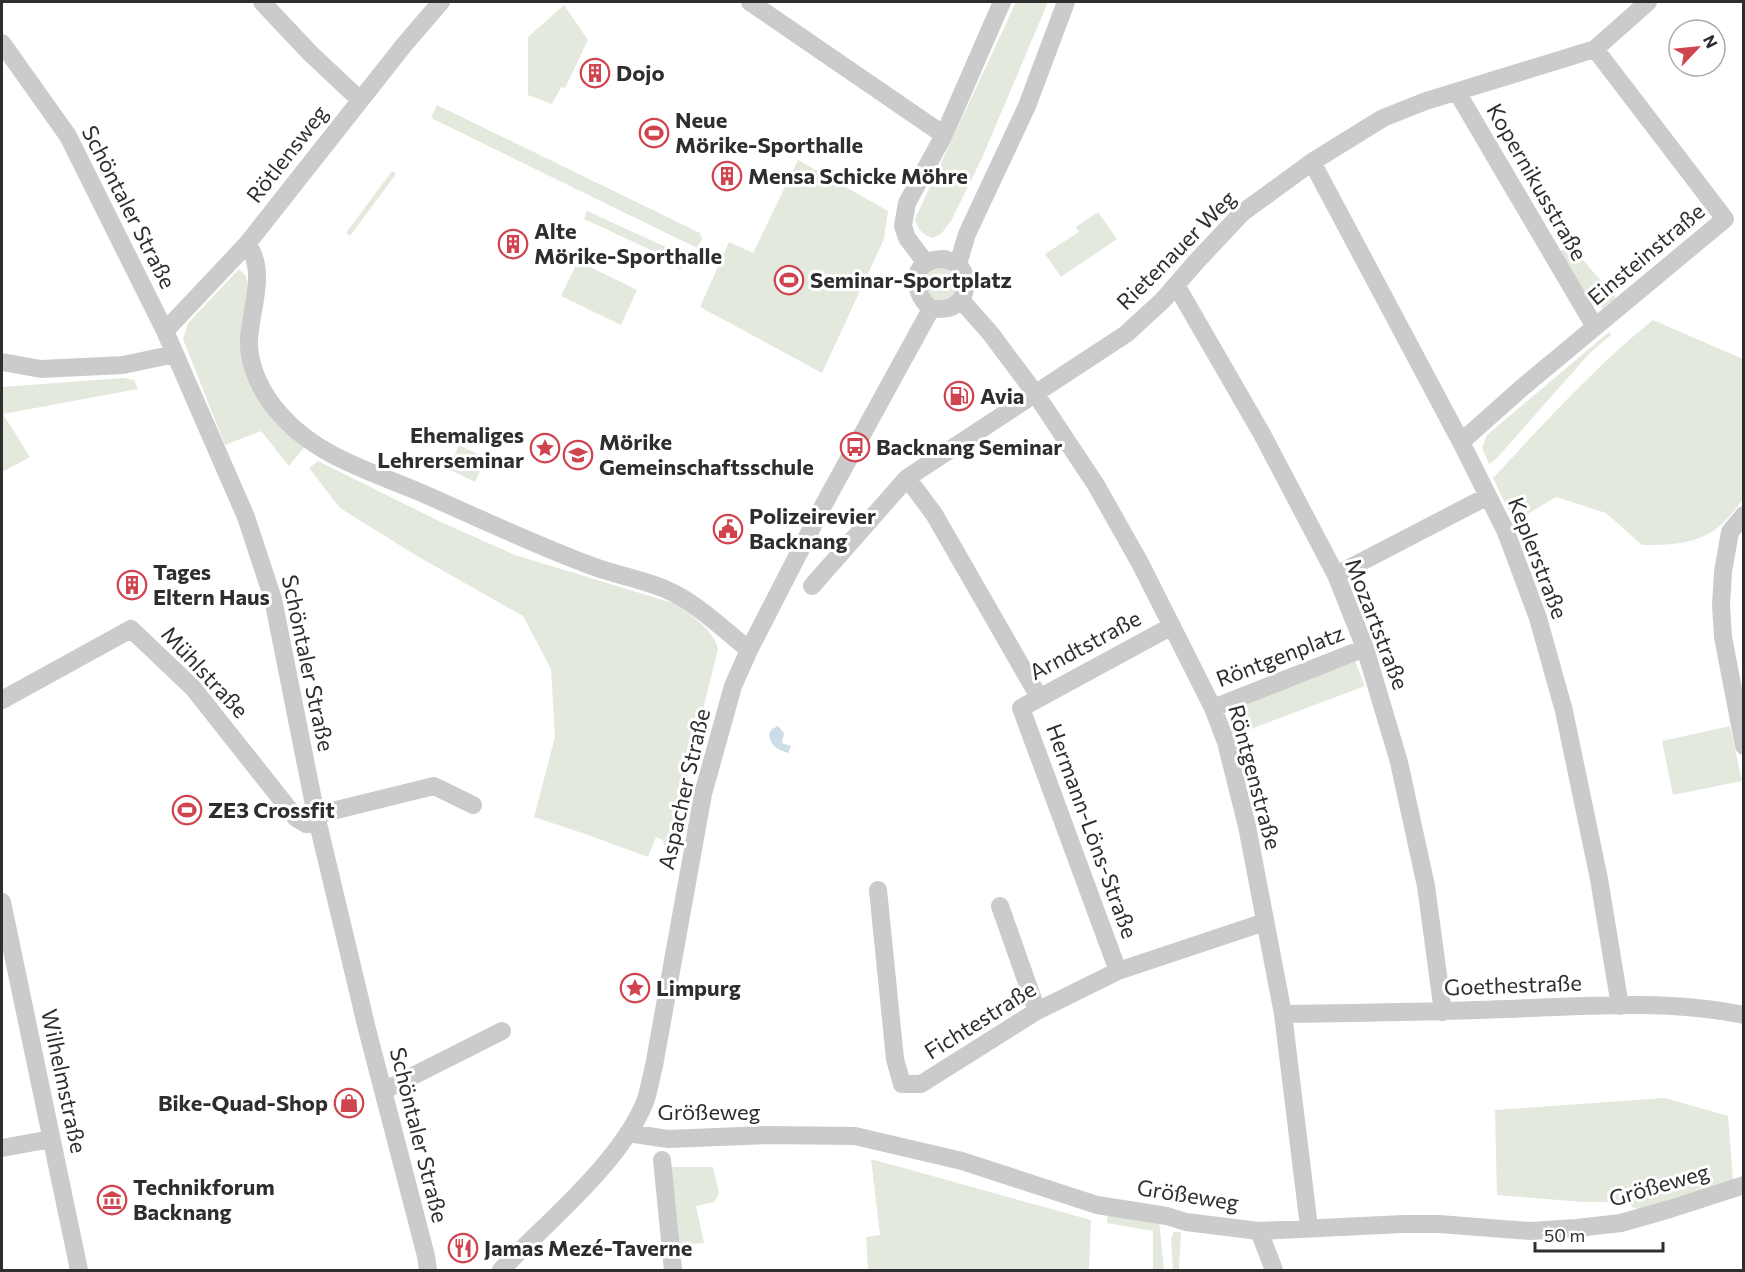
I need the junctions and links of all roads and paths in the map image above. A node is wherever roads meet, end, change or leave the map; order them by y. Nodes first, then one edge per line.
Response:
1 (262, 2) edge
2 (441, 2) edge
3 (750, 2) edge
4 (1002, 2) edge
5 (1066, 2) edge
6 (1648, 2) edge
7 (2, 43) edge
8 (1595, 49) junction
9 (1457, 92) junction
10 (360, 100) junction
11 (944, 135) junction
12 (1312, 162) junction
13 (247, 244) junction
14 (926, 263) junction
15 (957, 264) junction
16 (1176, 285) junction
17 (961, 300) junction
18 (931, 309) junction
19 (1594, 327) junction
20 (165, 331) junction
21 (175, 354) junction
22 (2, 362) edge
23 (1035, 393) junction
24 (1461, 442) junction
25 (907, 478) junction
26 (1488, 496) junction
27 (1743, 514) edge
28 (1336, 575) junction
29 (812, 585) dead end
30 (1172, 626) junction
31 (1365, 648) junction
32 (750, 650) junction
33 (1040, 697) junction
34 (2, 700) edge
35 (1021, 708) joint
36 (1213, 708) junction
37 (1743, 746) edge
38 (473, 805) dead end
39 (317, 820) junction
40 (878, 890) dead end
41 (2, 902) edge
42 (1000, 906) dead end
43 (1265, 922) junction
44 (1118, 971) junction
45 (1620, 1006) junction
46 (1036, 1011) junction
47 (1443, 1012) junction
48 (1283, 1014) junction
49 (1743, 1015) edge
50 (502, 1031) dead end
51 (383, 1091) junction
52 (628, 1133) junction
53 (51, 1139) junction
54 (2, 1148) edge
55 (662, 1160) dead end
56 (1743, 1185) edge
57 (1309, 1227) junction
58 (1259, 1231) junction
59 (79, 1270) edge
60 (428, 1270) edge
61 (501, 1270) edge
62 (673, 1270) edge
63 (1274, 1270) edge

1 - 10 street
2 - 10 street, Rötlensweg
3 - 11 street
4 - 11 street
5 - 15 street
6 - 8 street, Rietenauer Weg
7 - 20 street, Schöntaler Straße
8 - 9 street, Rietenauer Weg
8 - 19 street, Einsteinstraße
9 - 12 street, Rietenauer Weg
9 - 19 street, Kopernikusstraße
10 - 13 street, Rötlensweg
11 - 14 street
12 - 16 street, Rietenauer Weg
12 - 24 street, Keplerstraße
13 - 20 street, Rötlensweg
13 - 32 street
14 - 15 street
14 - 18 street
15 - 17 street
16 - 23 street, Rietenauer Weg
16 - 28 street, Mozartstraße
17 - 18 street
17 - 23 street, Röntgenstraße
18 - 32 street, Aspacher Straße
19 - 24 street, Einsteinstraße
20 - 21 street, Schöntaler Straße
21 - 22 street
21 - 39 street, Schöntaler Straße
23 - 25 street, Rietenauer Weg
23 - 30 street, Röntgenstraße
24 - 26 street, Keplerstraße
25 - 29 street, Rietenauer Weg
25 - 33 street, Hermann-Löns-Straße
26 - 28 street
26 - 45 street, Keplerstraße
27 - 37 street
28 - 31 street, Mozartstraße
30 - 33 street, Arndtstraße
30 - 36 street, Röntgenstraße
31 - 36 street, Röntgenplatz
31 - 47 street, Mozartstraße
32 - 52 street, Aspacher Straße
33 - 35 street, Arndtstraße
34 - 39 street, Mühlstraße
35 - 44 street, Hermann-Löns-Straße
36 - 43 street, Röntgenstraße
38 - 39 street
39 - 51 street, Schöntaler Straße
40 - 46 street, Fichtestraße
41 - 53 street, Wilhelmstraße
42 - 46 street
43 - 44 street, Fichtestraße
43 - 48 street, Röntgenstraße
44 - 46 street, Fichtestraße
45 - 47 street, Goethestraße
45 - 49 street, Goethestraße
47 - 48 street, Goethestraße
48 - 57 street, Röntgenstraße
50 - 51 street
51 - 60 street, Schöntaler Straße
52 - 58 street, Größeweg
52 - 61 street, Aspacher Straße
53 - 54 street
53 - 59 street, Wilhelmstraße
55 - 62 street
56 - 57 street, Größeweg
57 - 58 street, Größeweg
58 - 63 street

